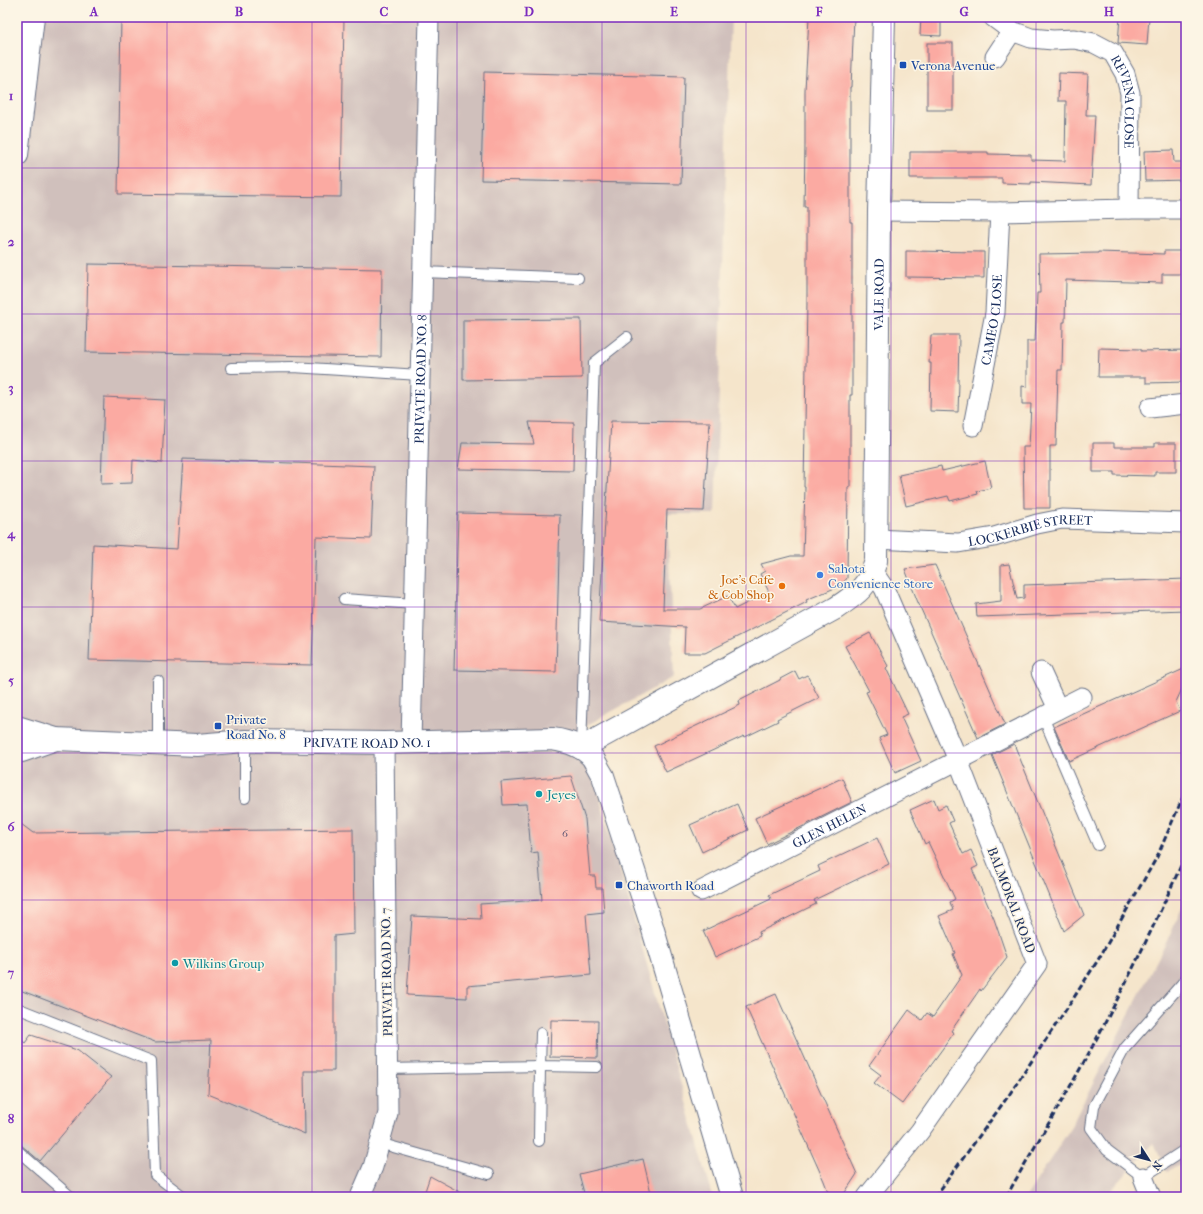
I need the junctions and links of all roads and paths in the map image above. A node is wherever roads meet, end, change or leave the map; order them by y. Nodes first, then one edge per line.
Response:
1 (33, 17) edge
2 (429, 17) edge
3 (884, 17) edge
4 (993, 17) edge
5 (1012, 31) junction
6 (995, 57) dead end
7 (17, 154) edge
8 (1129, 209) junction
9 (1186, 209) edge
10 (879, 211) junction
11 (1000, 212) junction
12 (422, 272) junction
13 (578, 278) dead end
14 (627, 338) dead end
15 (231, 368) dead end
16 (420, 375) junction
17 (1186, 404) edge
18 (1150, 408) dead end
19 (973, 426) dead end
20 (1186, 523) edge
21 (876, 539) junction
22 (873, 572) junction
23 (344, 599) dead end
24 (414, 604) junction
25 (1041, 672) dead end
26 (158, 681) dead end
27 (1082, 697) dead end
28 (1051, 713) junction
29 (17, 728) edge
30 (56, 739) junction
31 (246, 741) junction
32 (411, 742) junction
33 (158, 743) junction
34 (384, 743) junction
35 (581, 748) junction
36 (17, 751) edge
37 (958, 760) junction
38 (244, 798) dead end
39 (1098, 845) dead end
40 (701, 891) dead end
41 (1186, 979) edge
42 (17, 1008) edge
43 (541, 1033) dead end
44 (540, 1066) junction
45 (597, 1067) dead end
46 (387, 1069) junction
47 (539, 1141) dead end
48 (379, 1143) junction
49 (1186, 1149) edge
50 (17, 1150) edge
51 (489, 1174) dead end
52 (1142, 1177) junction
53 (71, 1197) edge
54 (184, 1197) edge
55 (360, 1197) edge
56 (732, 1197) edge
57 (867, 1197) edge
58 (1151, 1197) edge

1 - 7 street
2 - 12 street, PRIVATE ROAD NO. 8
3 - 10 street, VALE ROAD
4 - 5 street, REVENA CLOSE
5 - 6 street
5 - 8 street, REVENA CLOSE
8 - 9 street
8 - 11 street
10 - 11 street
10 - 21 street, VALE ROAD
11 - 19 street, CAMEO CLOSE
12 - 13 lane
12 - 16 street, PRIVATE ROAD NO. 8
14 - 35 lane
15 - 16 lane
16 - 24 street, PRIVATE ROAD NO. 8
17 - 18 street
20 - 21 street, LOCKERBIE STREET
21 - 22 street, VALE ROAD
22 - 35 street
22 - 37 street, BALMORAL ROAD
23 - 24 lane
24 - 32 street, PRIVATE ROAD NO. 8
25 - 28 street
26 - 33 lane
27 - 28 street, GLEN HELEN
28 - 37 street, GLEN HELEN
28 - 39 lane
29 - 30 street, PRIVATE ROAD NO. 1
30 - 33 street, PRIVATE ROAD NO. 1
30 - 36 street, PRIVATE ROAD NO. 1
31 - 33 street, PRIVATE ROAD NO. 1
31 - 34 street, PRIVATE ROAD NO. 1
31 - 38 lane
32 - 34 street, PRIVATE ROAD NO. 1
32 - 35 street, PRIVATE ROAD NO. 1
34 - 46 street, PRIVATE ROAD NO. 7
35 - 56 street
37 - 40 street, GLEN HELEN
37 - 57 street, BALMORAL ROAD
41 - 52 lane
42 - 54 lane
43 - 44 lane
44 - 45 lane
44 - 46 lane
44 - 47 lane
46 - 48 street, PRIVATE ROAD NO. 7
48 - 51 lane
48 - 55 street, PRIVATE ROAD NO. 7
49 - 52 lane
50 - 53 lane
52 - 58 street

